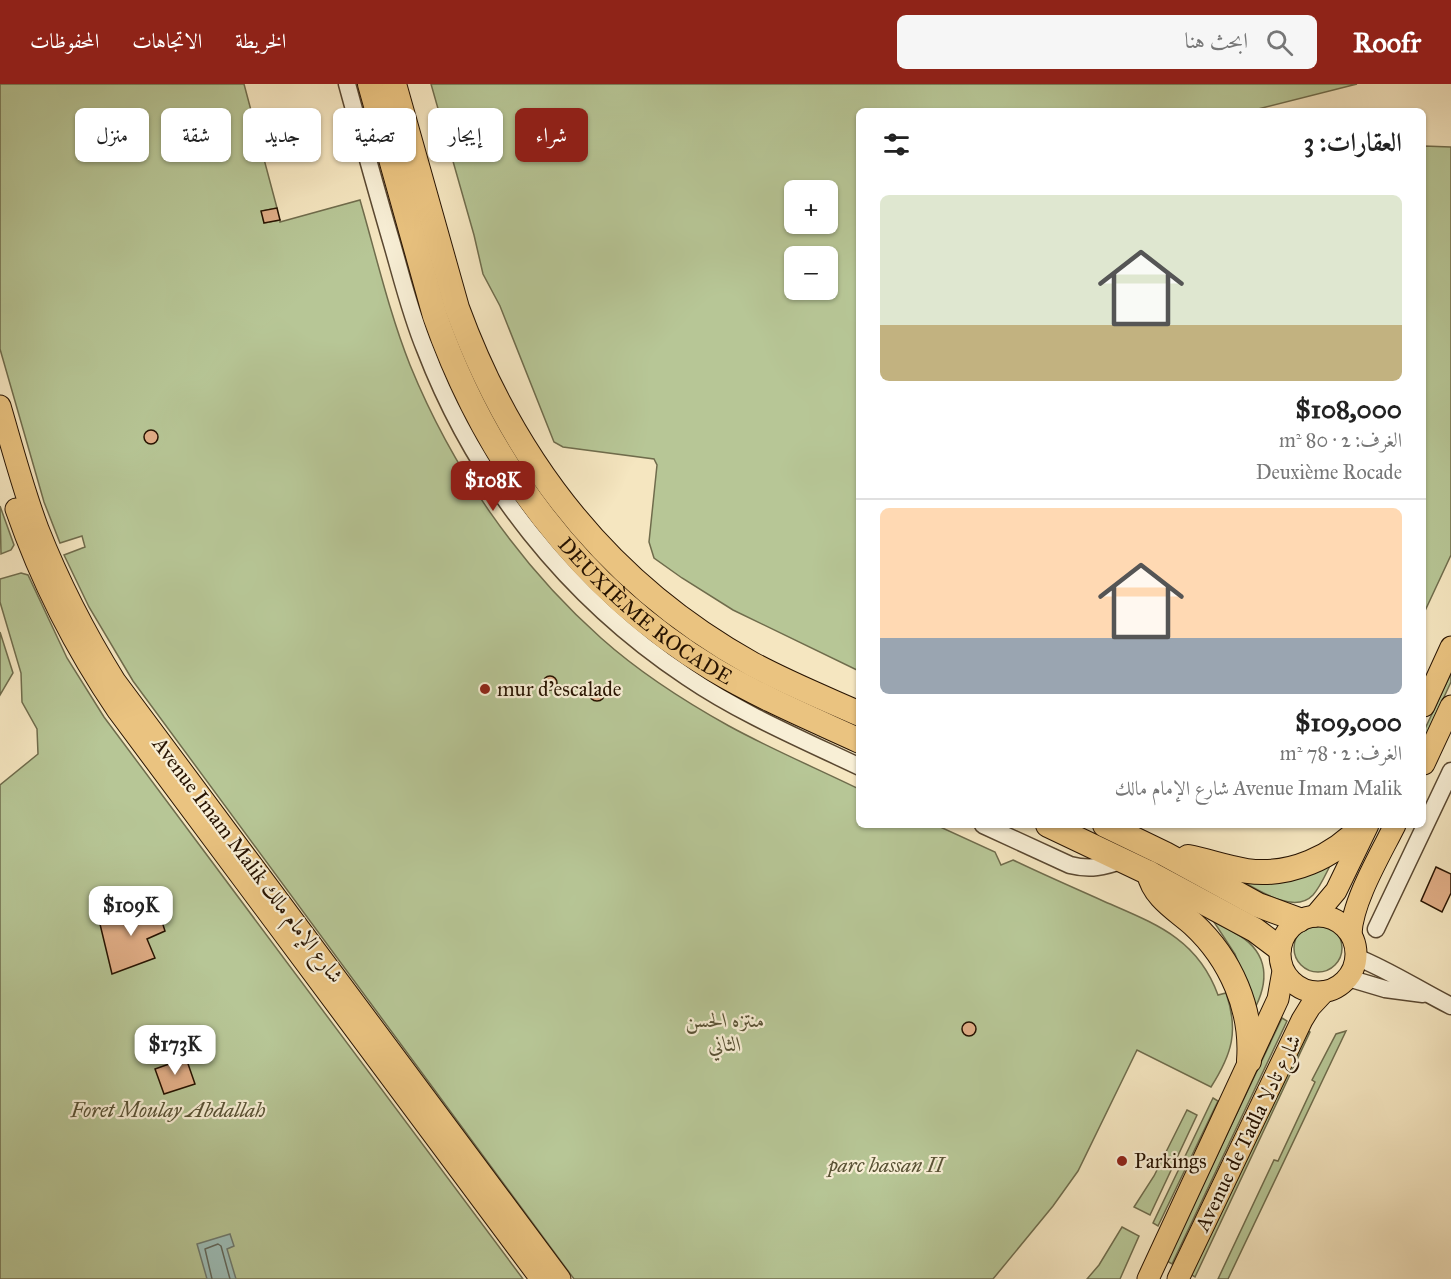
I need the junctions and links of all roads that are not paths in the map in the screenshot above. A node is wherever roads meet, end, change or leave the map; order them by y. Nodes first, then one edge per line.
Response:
1 (347, 84) edge
2 (370, 84) edge
3 (394, 84) edge
4 (0, 406) edge
5 (0, 457) edge
6 (1451, 648) edge
7 (1426, 702) edge
8 (1451, 706) edge
9 (856, 712) edge
10 (856, 739) edge
11 (1426, 760) edge
12 (856, 765) edge
13 (1451, 771) edge
14 (1426, 824) edge
15 (990, 828) edge
16 (1055, 828) edge
17 (1111, 828) edge
18 (1360, 828) edge
19 (1367, 828) edge
20 (1394, 828) edge
21 (1424, 828) edge
22 (1165, 854) junction
23 (1124, 860) junction
24 (1149, 873) junction
25 (1307, 918) junction
26 (1376, 929) dead end
27 (1351, 934) junction
28 (1356, 957) junction
29 (1281, 959) junction
30 (1348, 978) junction
31 (1324, 992) junction
32 (1426, 994) junction
33 (1451, 1006) edge
34 (1249, 1061) junction
35 (541, 1279) edge
36 (560, 1279) edge
37 (1148, 1279) edge
38 (1178, 1279) edge

1 - 12 street
2 - 10 highway, DEUXIÈME ROCADE
3 - 9 highway, DEUXIÈME ROCADE
4 - 36 main road, Avenue Imam Malik شارع الإمام مالك
5 - 35 main road, Avenue Imam Malik شارع الإمام مالك
6 - 7 main road
8 - 11 main road
13 - 14 street
15 - 23 street
16 - 23 highway
17 - 22 highway
18 - 22 highway
19 - 25 main road
20 - 27 main road
21 - 26 street
22 - 25 highway
23 - 24 highway
24 - 29 highway
24 - 34 highway
25 - 27 main road
25 - 29 main road
27 - 28 main road
28 - 30 main road
28 - 32 street
29 - 31 main road
29 - 34 main road, Avenue de Tadla شارع تادلا
30 - 31 main road
30 - 32 street
31 - 38 main road, Avenue de Tadla شارع تادلا
32 - 33 street
34 - 37 main road, Avenue de Tadla شارع تادلا

